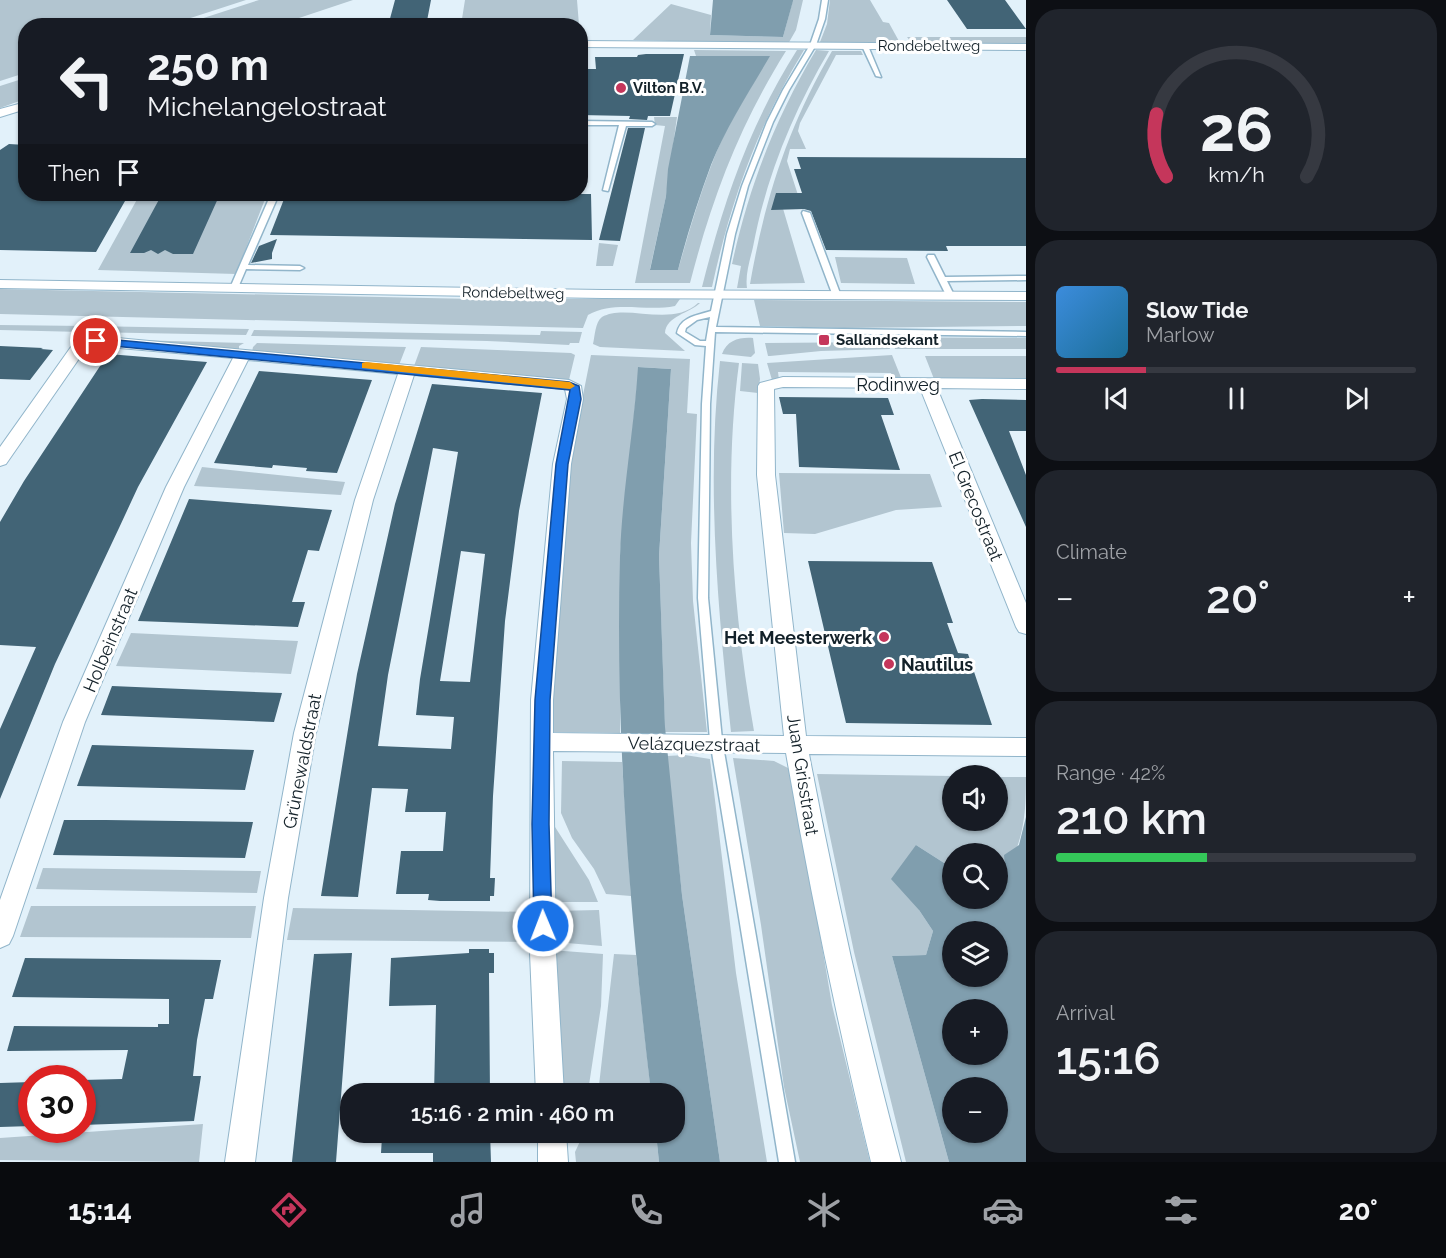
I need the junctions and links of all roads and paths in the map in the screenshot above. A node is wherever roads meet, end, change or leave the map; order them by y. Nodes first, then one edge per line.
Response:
1 (825, 0) edge
2 (588, 44) edge
3 (813, 45) junction
4 (865, 46) junction
5 (1026, 47) edge
6 (879, 76) dead end
7 (18, 107) edge
8 (0, 113) edge
9 (588, 123) edge
10 (623, 123) junction
11 (652, 124) dead end
12 (606, 190) dead end
13 (272, 201) edge
14 (806, 213) dead end
15 (931, 257) dead end
16 (243, 267) junction
17 (300, 268) dead end
18 (1026, 278) edge
19 (942, 279) junction
20 (0, 284) edge
21 (234, 288) junction
22 (719, 295) junction
23 (950, 295) junction
24 (837, 296) junction
25 (1026, 296) edge
26 (714, 313) junction
27 (711, 330) junction
28 (1026, 334) edge
29 (711, 344) junction
30 (243, 355) junction
31 (408, 369) junction
32 (770, 384) joint
33 (927, 384) junction
34 (1026, 384) edge
35 (0, 460) edge
36 (1026, 627) edge
37 (543, 742) junction
38 (716, 744) junction
39 (796, 746) junction
40 (1026, 747) edge
41 (0, 936) edge
42 (549, 1083) edge
43 (552, 1143) edge
44 (240, 1162) edge
45 (553, 1162) edge
46 (787, 1162) edge
47 (886, 1162) edge

1 - 3 lane
2 - 3 street, Rondebeltweg
3 - 4 street, Rondebeltweg
3 - 22 lane
4 - 5 street, Rondebeltweg
4 - 6 lane
7 - 8 street
9 - 10 lane
10 - 11 lane
10 - 12 lane
13 - 16 lane
14 - 24 lane
15 - 19 lane
16 - 17 lane
16 - 21 lane
18 - 19 lane
19 - 23 lane
20 - 21 street, Rondebeltweg
21 - 22 street, Rondebeltweg
22 - 24 street, Rondebeltweg
22 - 26 lane
23 - 24 street, Rondebeltweg
23 - 25 street, Rondebeltweg
26 - 27 lane
26 - 29 lane
27 - 28 lane
27 - 29 lane
29 - 38 lane
30 - 31 street
30 - 35 street
30 - 41 street, Holbeinstraat
31 - 37 street
31 - 44 street, Grünewaldstraat
32 - 33 street, Rodinweg
32 - 39 street, Juan Grisstraat
33 - 34 street, Rodinweg
33 - 36 street, El Grecostraat
37 - 38 street, Velázquezstraat
37 - 42 street
38 - 39 street, Velázquezstraat
38 - 46 lane
39 - 40 street, Velázquezstraat
39 - 47 street, Juan Grisstraat
43 - 45 street

